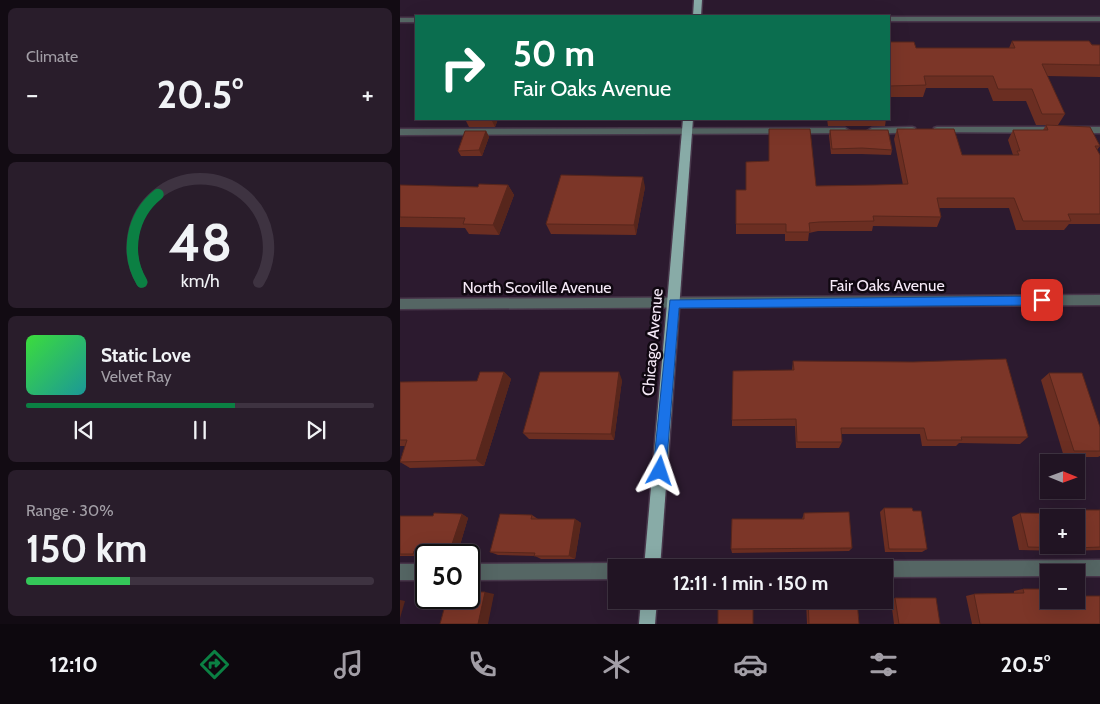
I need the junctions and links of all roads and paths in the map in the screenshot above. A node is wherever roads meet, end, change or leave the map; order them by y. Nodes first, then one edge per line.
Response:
1 (698, 0) edge
2 (697, 15) edge
3 (1100, 19) edge
4 (400, 20) edge
5 (415, 20) edge
6 (890, 20) edge
7 (688, 125) edge
8 (1100, 130) edge
9 (400, 132) edge
10 (1100, 300) edge
11 (674, 303) junction
12 (400, 304) edge
13 (653, 559) edge
14 (1100, 568) edge
15 (893, 569) edge
16 (608, 571) edge
17 (400, 572) edge
18 (415, 572) edge
19 (480, 572) edge
20 (648, 609) edge
21 (647, 624) edge

1 - 2 main road
3 - 6 street
4 - 5 street
7 - 8 street
7 - 9 street
7 - 11 main road, Chicago Avenue
10 - 11 street, Fair Oaks Avenue
11 - 12 street, North Scoville Avenue
11 - 13 main road, Chicago Avenue
14 - 15 street
16 - 19 street
17 - 18 street
20 - 21 main road

